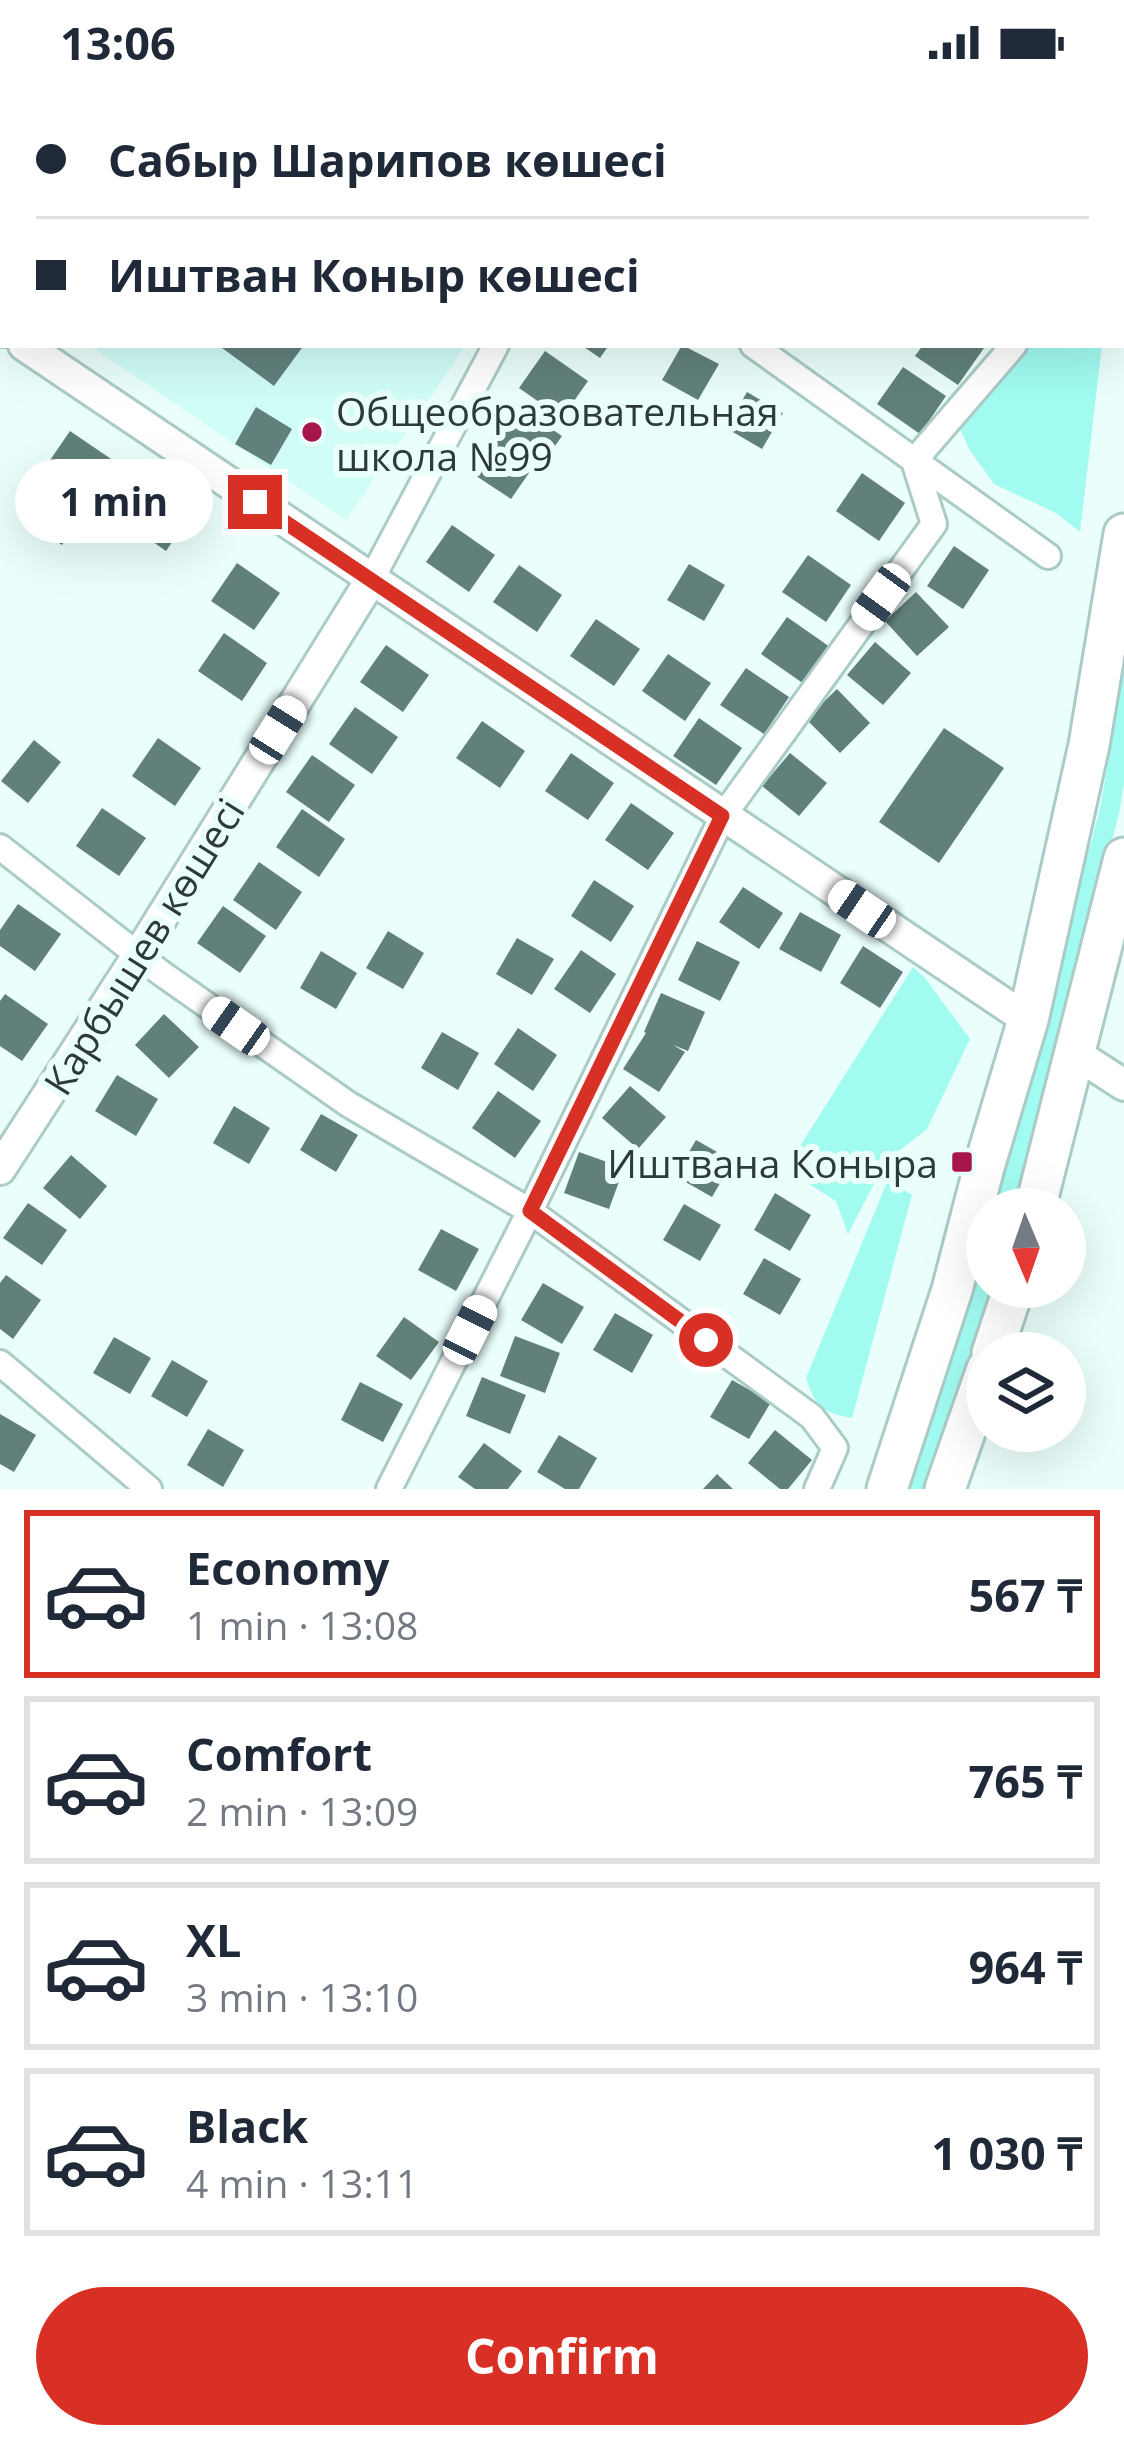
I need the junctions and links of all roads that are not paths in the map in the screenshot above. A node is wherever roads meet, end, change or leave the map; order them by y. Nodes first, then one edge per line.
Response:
1 (28, 348) edge
2 (494, 348) edge
3 (757, 348) edge
4 (1011, 348) edge
5 (914, 461) junction
6 (1124, 534) edge
7 (1048, 556) dead end
8 (371, 580) junction
9 (722, 816) junction
10 (0, 847) edge
11 (1124, 857) edge
12 (140, 954) junction
13 (1028, 1020) junction
14 (1076, 1054) junction
15 (1124, 1085) edge
16 (0, 1169) edge
17 (1041, 1188) edge
18 (530, 1211) junction
19 (0, 1363) edge
20 (966, 1429) edge
21 (149, 1489) edge
22 (388, 1489) edge
23 (817, 1489) edge
24 (886, 1489) edge
25 (945, 1489) edge

1 - 8 street
2 - 8 street, Карбышев көшесі
3 - 5 street
4 - 5 street
5 - 7 street
5 - 9 street
6 - 13 main road
8 - 9 street
8 - 12 street, Карбышев көшесі
9 - 13 street
9 - 18 street
10 - 12 street
11 - 14 main road
12 - 16 street, Карбышев көшесі
12 - 18 street
13 - 24 main road
14 - 15 street
14 - 17 main road
18 - 22 street
18 - 23 street
19 - 21 street
20 - 25 main road

